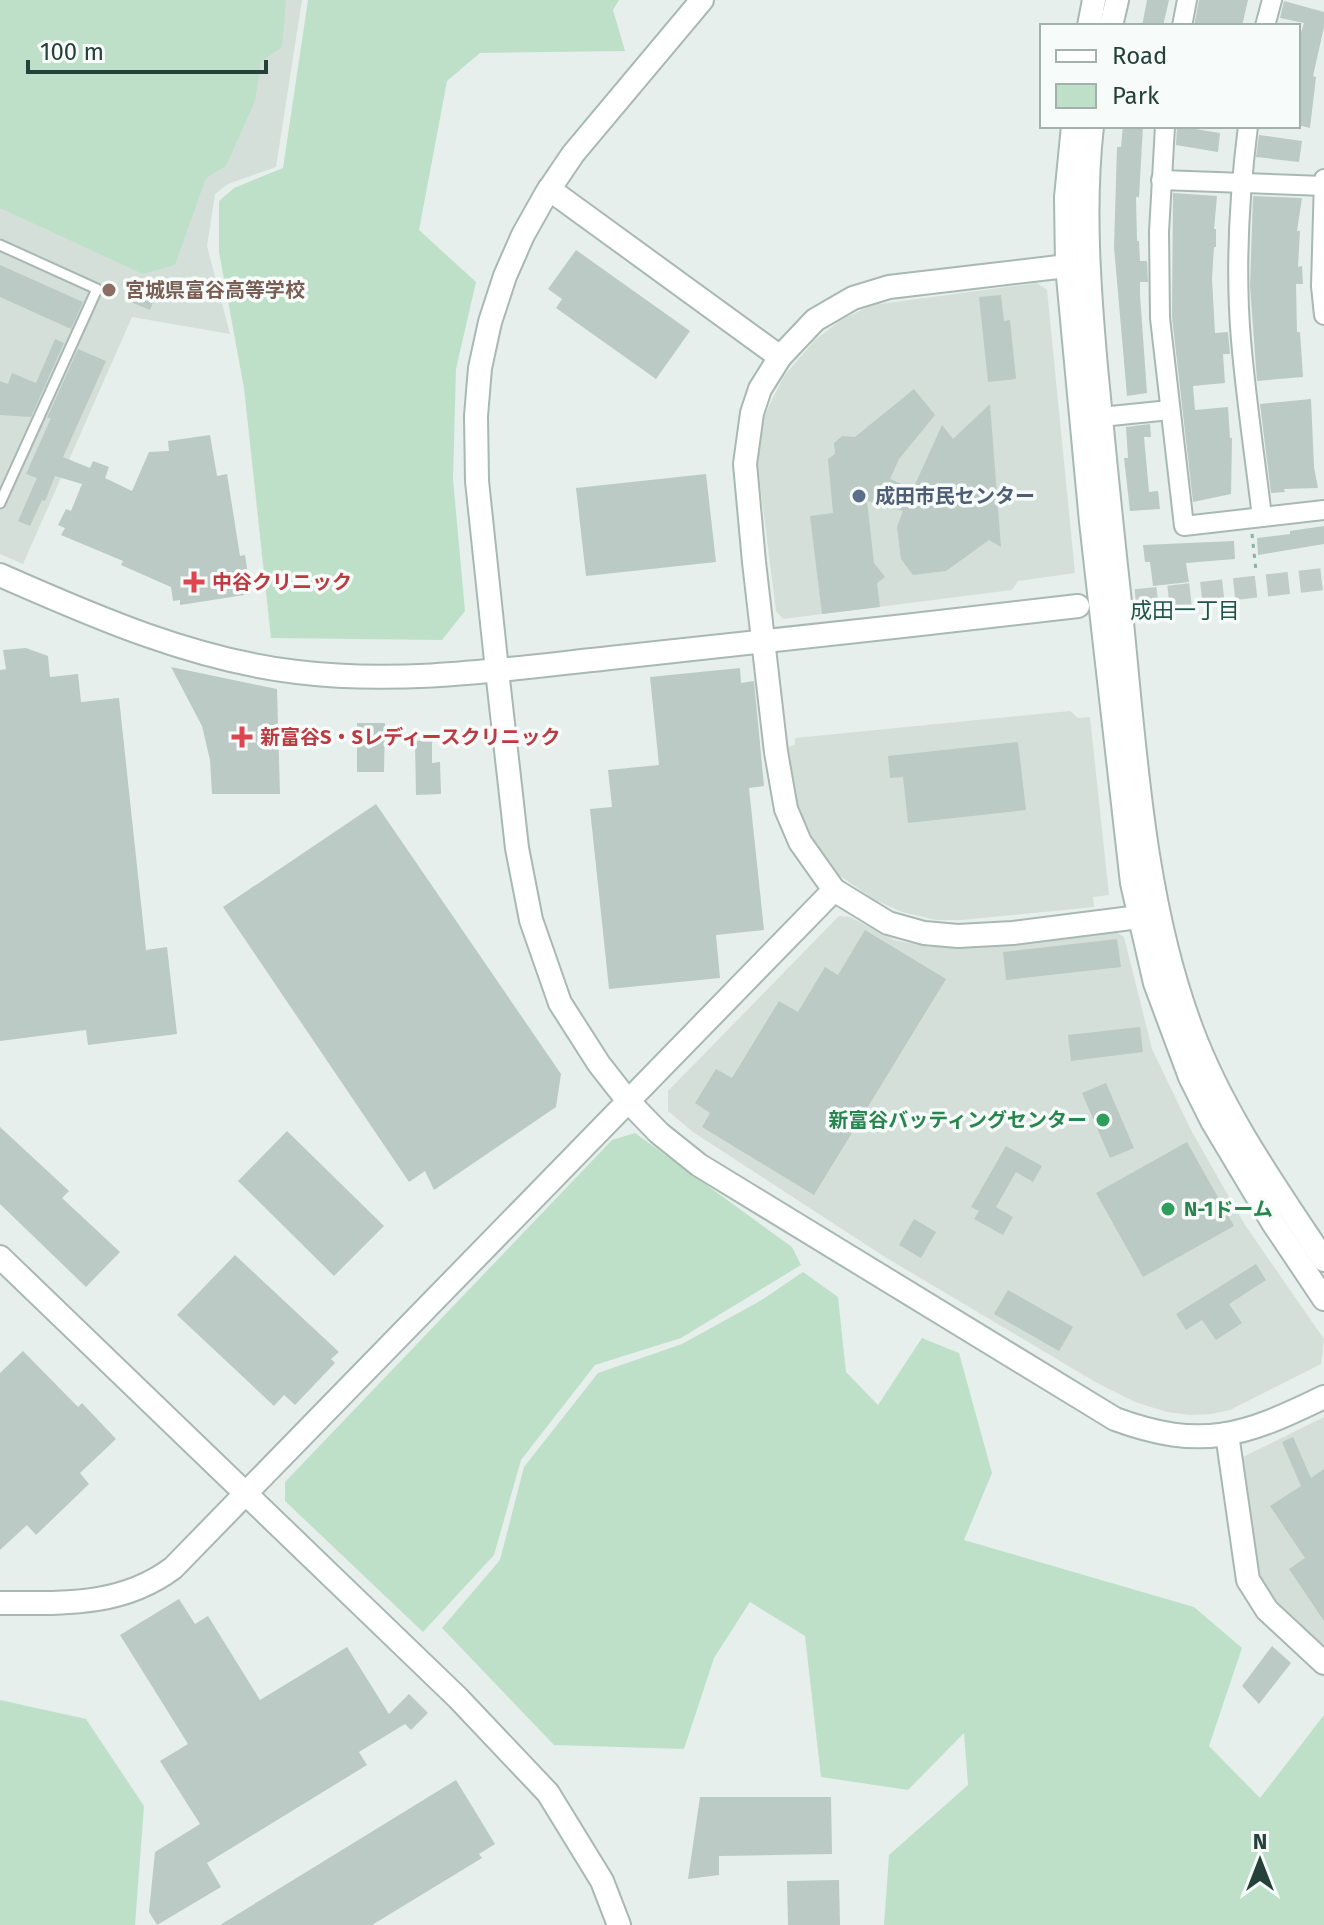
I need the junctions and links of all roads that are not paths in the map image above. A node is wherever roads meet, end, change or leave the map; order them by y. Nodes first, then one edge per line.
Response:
1 (702, 0) edge
2 (1094, 0) edge
3 (1117, 0) edge
4 (1187, 0) edge
5 (1272, 0) edge
6 (1089, 24) edge
7 (1111, 24) edge
8 (1182, 24) edge
9 (1266, 24) edge
10 (1073, 128) edge
11 (1092, 128) edge
12 (1165, 128) edge
13 (1248, 128) edge
14 (1324, 179) edge
15 (1161, 180) junction
16 (1241, 183) junction
17 (1324, 186) edge
18 (549, 189) junction
19 (0, 245) edge
20 (1067, 266) junction
21 (1324, 315) edge
22 (780, 357) junction
23 (1170, 410) junction
24 (1101, 417) junction
25 (0, 503) edge
26 (1324, 510) edge
27 (1256, 518) junction
28 (0, 575) edge
29 (1078, 606) tunnel mouth
30 (763, 643) junction
31 (497, 670) junction
32 (834, 890) junction
33 (1139, 917) junction
34 (628, 1101) junction
35 (0, 1257) edge
36 (1324, 1260) edge
37 (1324, 1299) edge
38 (1324, 1397) edge
39 (1227, 1434) junction
40 (246, 1495) junction
41 (0, 1603) edge
42 (1324, 1663) edge
43 (619, 1925) edge

1 - 18 street
2 - 6 street
3 - 7 street
4 - 8 street
5 - 9 street
10 - 20 street
11 - 24 street
12 - 15 street
13 - 16 street
14 - 17 street
15 - 16 street
15 - 23 street
16 - 17 street
16 - 27 street
17 - 21 street
18 - 22 street
18 - 31 street
19 - 25 lane
20 - 22 street
20 - 33 street
22 - 30 street
23 - 24 street
23 - 27 street
24 - 36 street
26 - 27 street
28 - 31 street
29 - 30 street
30 - 31 street
30 - 32 street
31 - 34 street
32 - 33 street
32 - 34 street
33 - 37 street
34 - 39 street
34 - 40 street
35 - 40 street
38 - 39 street
39 - 42 street
40 - 41 street
40 - 43 street

